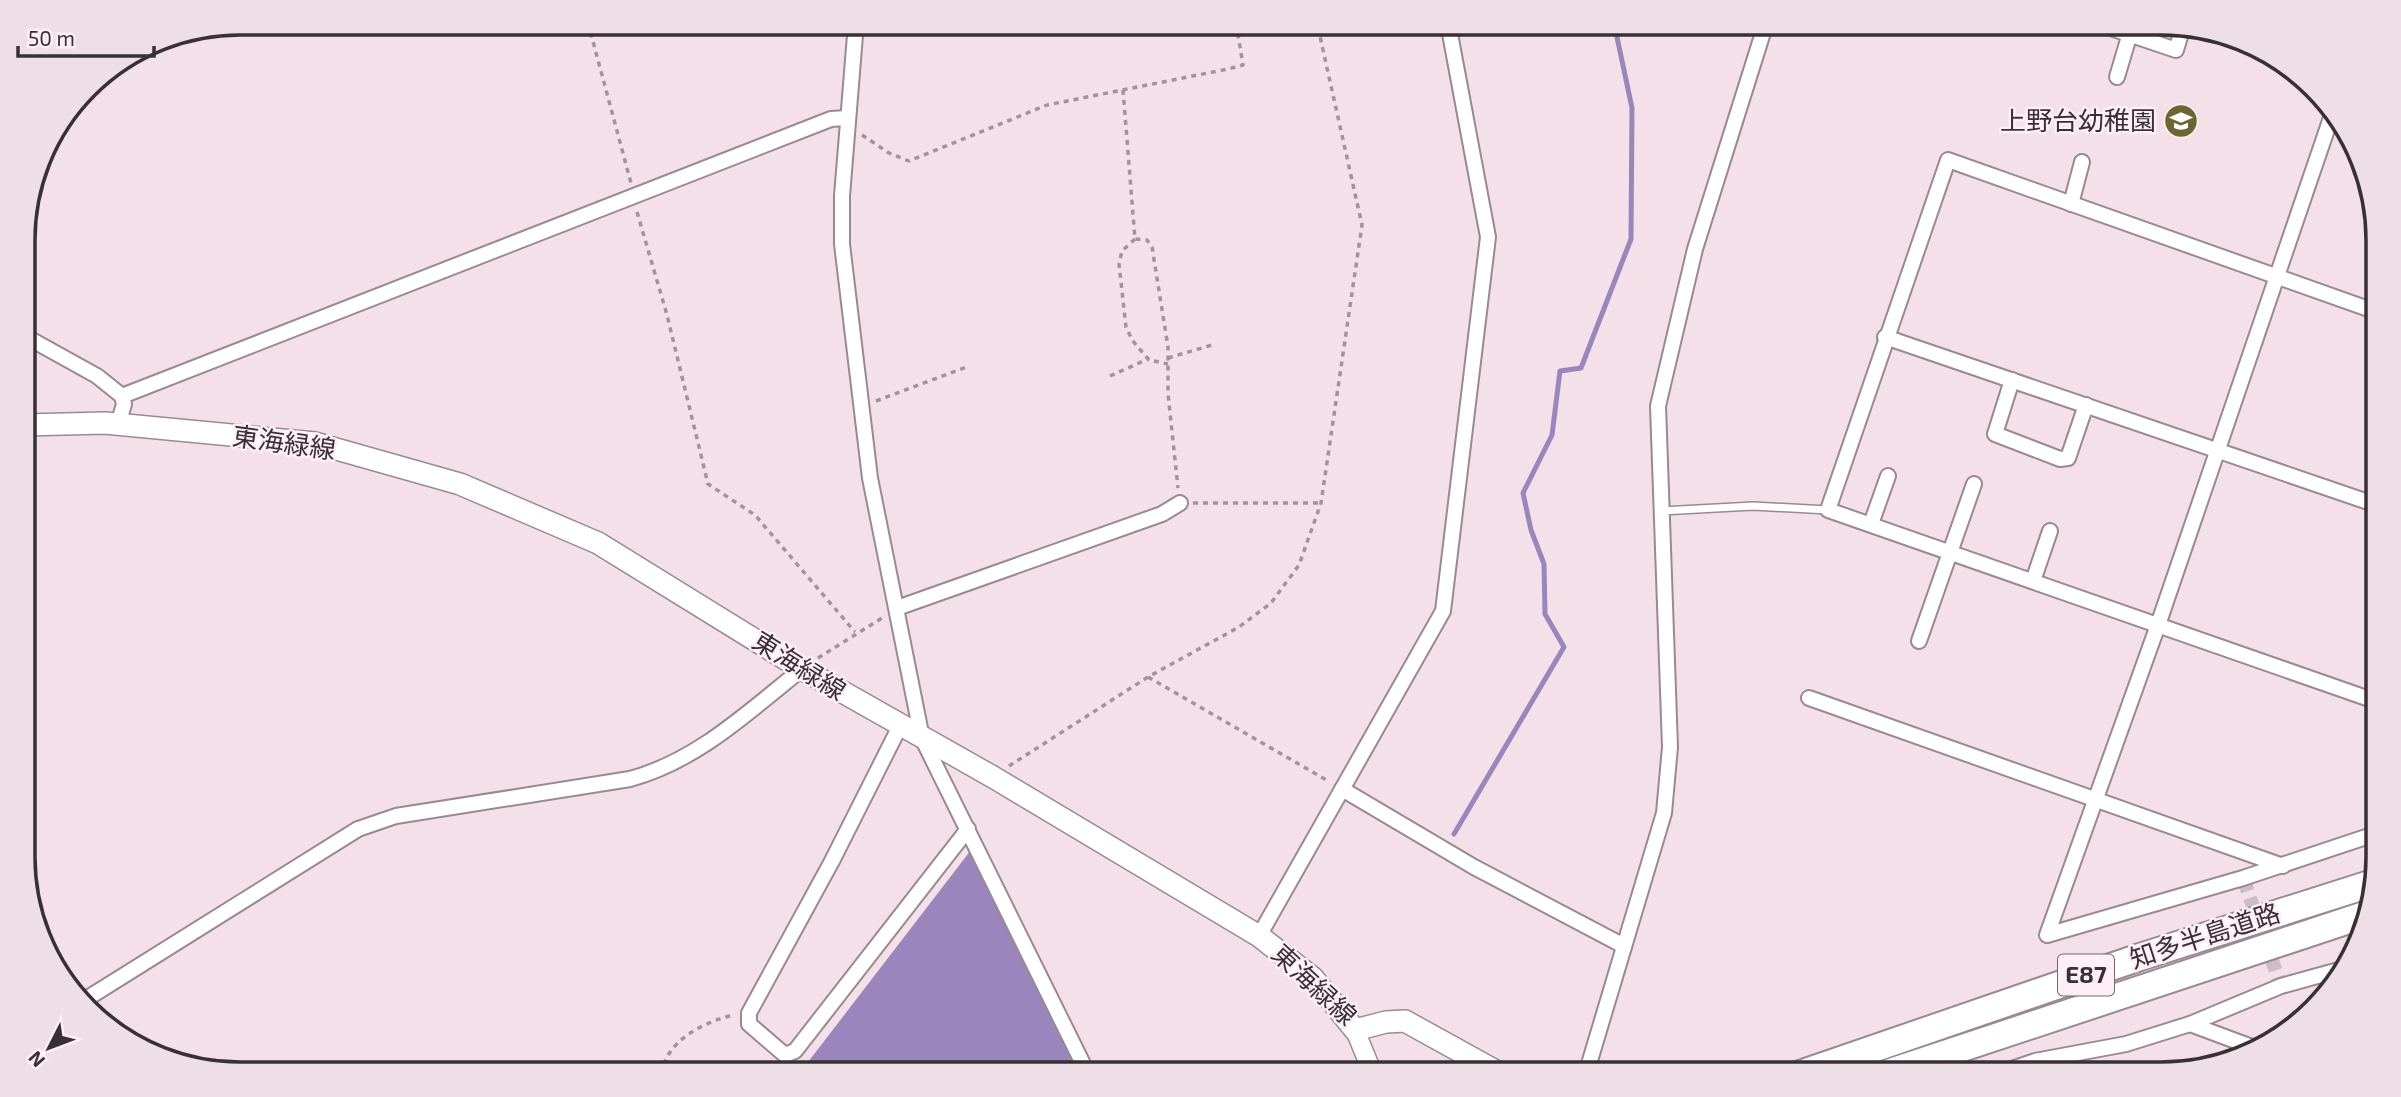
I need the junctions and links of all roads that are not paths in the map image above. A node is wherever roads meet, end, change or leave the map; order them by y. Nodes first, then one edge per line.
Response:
1 (855, 35) edge
2 (1450, 35) edge
3 (1762, 35) edge
4 (2130, 35) edge
5 (2146, 35) edge
6 (2180, 36) edge
7 (2117, 78) dead end
8 (847, 118) junction
9 (2329, 123) edge
10 (2082, 162) dead end
11 (2071, 204) junction
12 (2277, 277) junction
13 (2366, 308) edge
14 (1885, 337) junction
15 (35, 342) edge
16 (2012, 380) junction
17 (122, 396) junction
18 (2086, 405) junction
19 (35, 425) edge
20 (118, 425) junction
21 (2216, 449) junction
22 (1888, 476) dead end
23 (1974, 484) dead end
24 (2366, 501) edge
25 (1180, 503) road end
26 (1828, 510) junction
27 (1660, 511) junction
28 (1871, 524) junction
29 (2050, 531) dead end
30 (1950, 552) junction
31 (2033, 581) junction
32 (897, 610) junction
33 (2158, 625) junction
34 (1919, 641) dead end
35 (802, 669) junction
36 (1809, 698) dead end
37 (2366, 698) edge
38 (900, 726) junction
39 (922, 738) junction
40 (1342, 789) junction
41 (2097, 798) junction
42 (968, 829) junction
43 (2366, 837) edge
44 (2283, 866) junction
45 (2364, 886) edge
46 (2356, 918) edge
47 (1259, 936) junction
48 (1624, 946) junction
49 (2330, 972) edge
50 (90, 997) edge
51 (2190, 1024) junction
52 (1355, 1030) junction
53 (2243, 1044) edge
54 (1082, 1062) edge
55 (1368, 1062) edge
56 (1479, 1062) edge
57 (1590, 1062) edge
58 (1835, 1062) edge
59 (1920, 1062) edge
60 (2035, 1062) edge

1 - 8 street
2 - 40 street
3 - 27 street
4 - 7 street
5 - 6 street
8 - 17 street
8 - 32 street
9 - 12 street
10 - 11 street
11 - 12 street
11 - 14 street
12 - 13 street
12 - 21 street
14 - 16 street
14 - 26 street
15 - 17 street
16 - 18 street
16 - 18 street
17 - 20 street
18 - 21 street
19 - 20 main road, 東海緑線
20 - 35 main road, 東海緑線
21 - 24 street
21 - 33 street
22 - 28 street
23 - 30 street
25 - 32 street
26 - 27 lane
26 - 28 street
27 - 48 street
28 - 30 street
29 - 31 street
30 - 31 street
30 - 34 street
31 - 33 street
32 - 39 street
33 - 37 street
33 - 41 street
35 - 38 main road, 東海緑線
35 - 50 street
36 - 41 street
38 - 39 main road, 東海緑線
38 - 42 street
39 - 42 street
39 - 47 main road, 東海緑線
40 - 47 street
40 - 48 street
41 - 44 street
41 - 44 street
42 - 54 street
43 - 44 street
45 - 58 highway, 知多半島道路 / E87
46 - 59 highway, 知多半島道路 / E87
47 - 52 main road, 東海緑線
48 - 57 street
49 - 51 street
51 - 53 street
51 - 60 street
52 - 55 street
52 - 56 main road, 東海緑線

